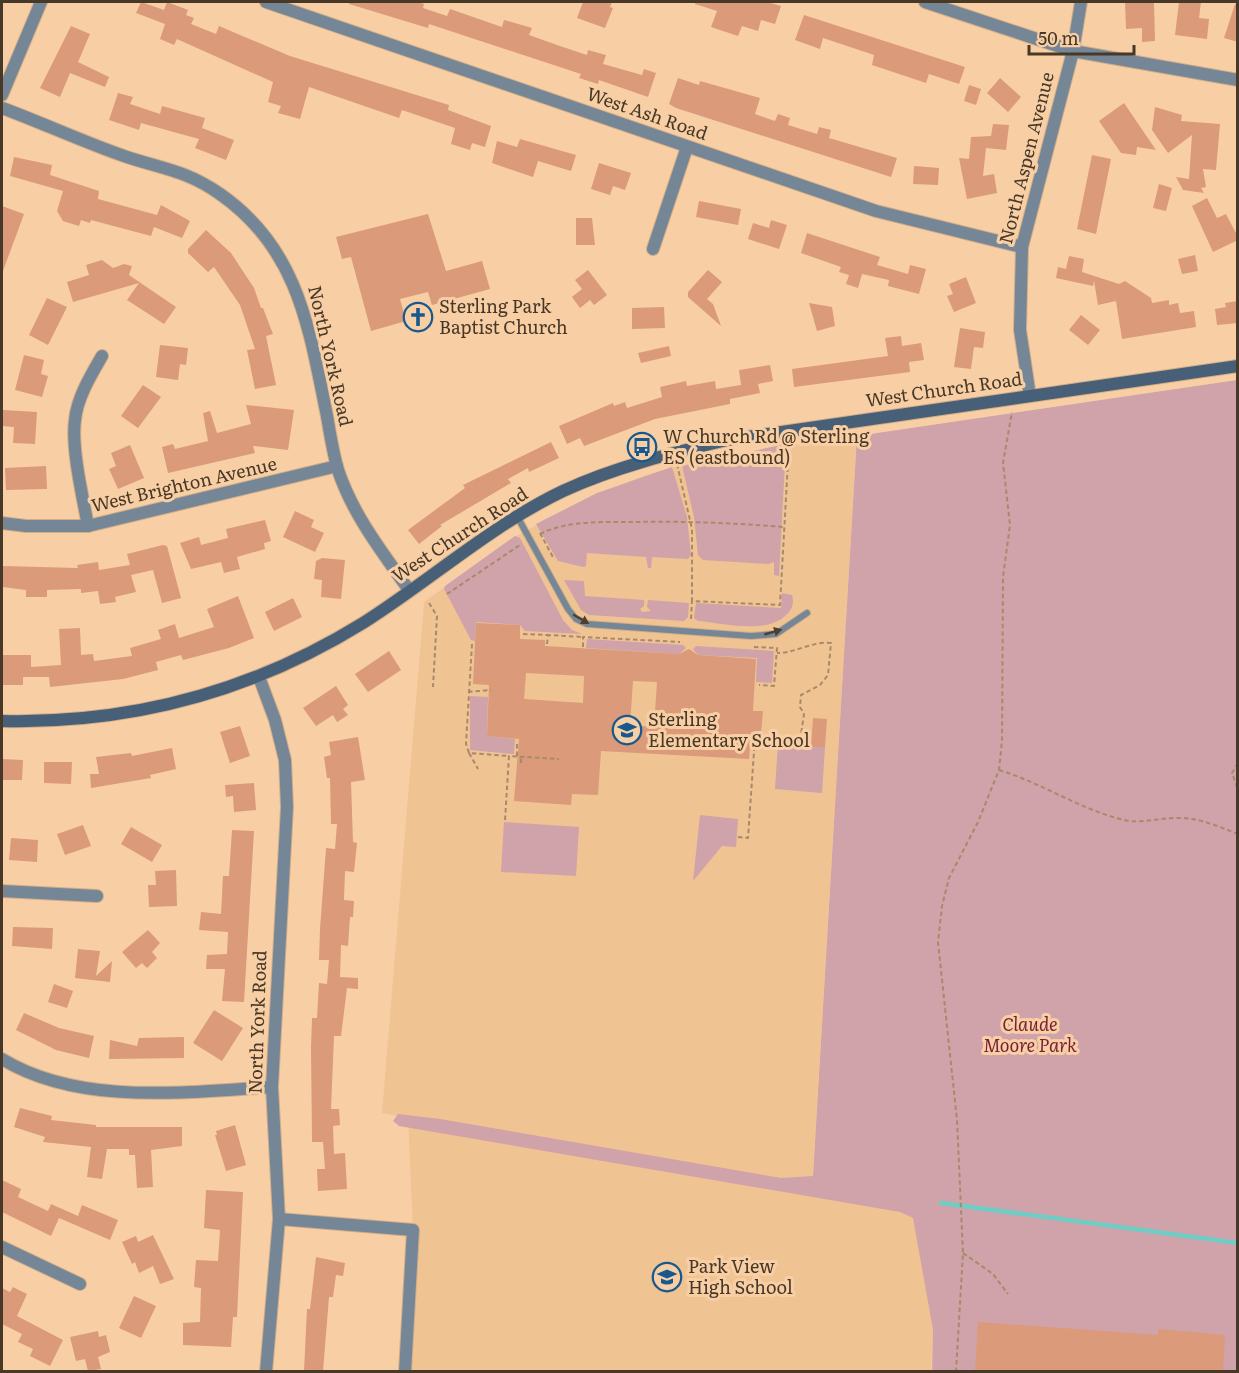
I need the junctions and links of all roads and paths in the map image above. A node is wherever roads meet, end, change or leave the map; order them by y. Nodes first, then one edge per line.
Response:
1 (41, 2) edge
2 (266, 2) edge
3 (925, 2) edge
4 (1082, 2) edge
5 (1073, 51) junction
6 (1238, 80) edge
7 (2, 95) edge
8 (2, 108) edge
9 (687, 147) junction
10 (1022, 247) junction
11 (653, 249) dead end
12 (102, 356) dead end
13 (1238, 366) edge
14 (1030, 396) junction
15 (1012, 409) dead end
16 (789, 444) dead end
17 (677, 464) dead end
18 (337, 466) junction
19 (517, 516) junction
20 (690, 521) junction
21 (2, 523) edge
22 (88, 526) junction
23 (535, 526) dead end
24 (784, 527) junction
25 (540, 534) junction
26 (520, 545) dead end
27 (555, 559) dead end
28 (409, 590) junction
29 (447, 594) dead end
30 (692, 601) junction
31 (429, 603) dead end
32 (807, 613) dead end
33 (691, 619) dead end
34 (524, 634) dead end
35 (548, 635) junction
36 (583, 637) junction
37 (690, 643) dead end
38 (472, 644) dead end
39 (547, 644) dead end
40 (744, 646) dead end
41 (583, 647) dead end
42 (777, 653) junction
43 (259, 677) junction
44 (759, 686) dead end
45 (433, 687) dead end
46 (491, 690) dead end
47 (468, 692) junction
48 (2, 721) edge
49 (517, 742) dead end
50 (469, 753) junction
51 (508, 756) junction
52 (519, 756) junction
53 (559, 759) dead end
54 (520, 763) dead end
55 (1238, 763) edge
56 (478, 769) dead end
57 (999, 770) junction
58 (1238, 790) edge
59 (505, 820) dead end
60 (1238, 834) edge
61 (738, 837) dead end
62 (2, 891) edge
63 (97, 896) dead end
64 (2, 1059) edge
65 (272, 1087) junction
66 (279, 1219) junction
67 (2, 1247) edge
68 (963, 1253) junction
69 (80, 1284) dead end
70 (1008, 1294) dead end
71 (266, 1371) edge
72 (405, 1371) edge
73 (956, 1371) edge

1 - 7 street
2 - 9 street, West Ash Road
3 - 5 street
4 - 5 street, North Aspen Avenue
5 - 6 street
5 - 10 street, North Aspen Avenue
8 - 18 street, North York Road
9 - 10 street, West Ash Road
9 - 11 street
10 - 14 street, North Aspen Avenue
12 - 22 street
13 - 14 main road, West Church Road
14 - 19 main road, West Church Road
15 - 57 path
16 - 24 path
17 - 20 path
18 - 22 street, West Brighton Avenue
18 - 28 street, North York Road
19 - 28 main road, West Church Road
19 -> 32 lane
20 - 24 path
20 - 25 path
20 - 30 path
21 - 22 street, West Brighton Avenue
23 - 25 path
24 - 30 path
25 - 27 path
26 - 29 path
28 - 43 main road, West Church Road
30 - 33 path
31 - 45 path
34 - 35 path
35 - 36 path
35 - 39 path
36 - 37 path
36 - 41 path
38 - 47 path
40 - 42 path
42 - 44 path
42 - 61 path
43 - 48 main road, West Church Road
43 - 65 street, North York Road
46 - 47 path
47 - 50 path
49 - 52 path
50 - 51 path
50 - 56 path
51 - 52 path
51 - 59 path
52 - 53 path
52 - 54 path
55 - 58 path
57 - 60 path
57 - 68 path
62 - 63 street
64 - 65 street
65 - 66 street, North York Road
66 - 71 street, North York Road
66 - 72 street
67 - 69 street
68 - 70 path
68 - 73 path

